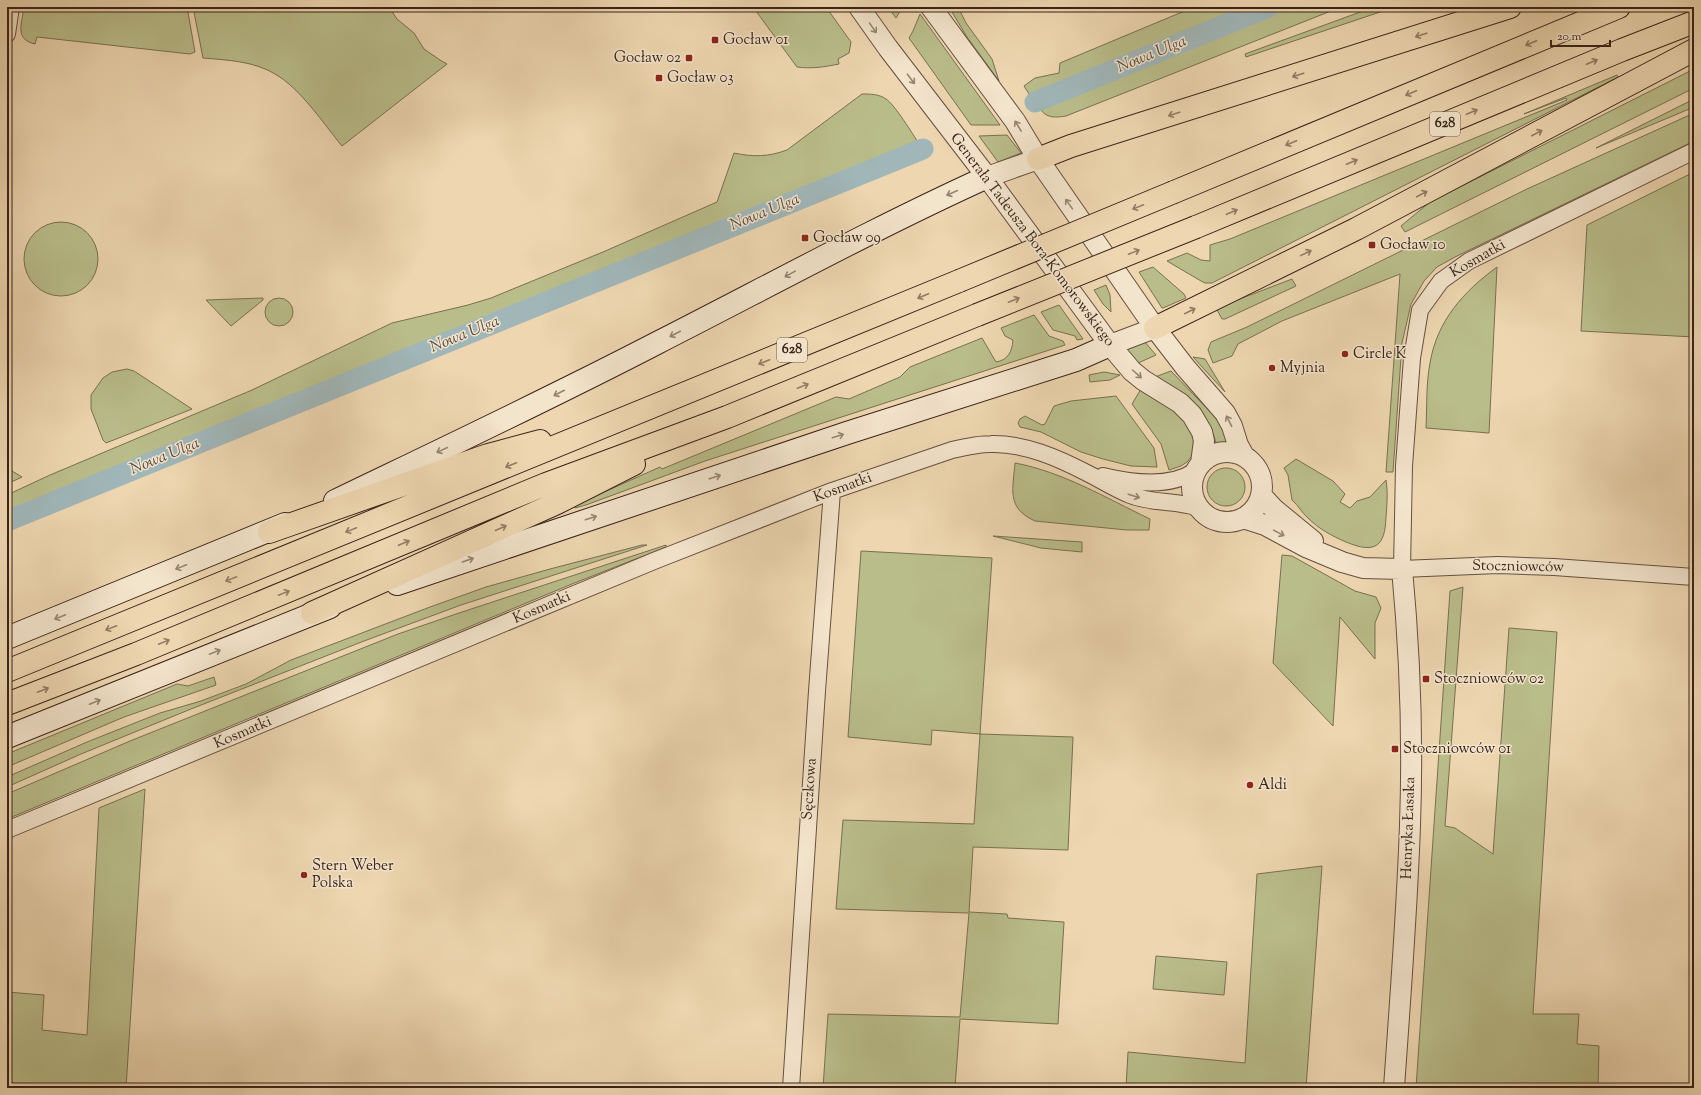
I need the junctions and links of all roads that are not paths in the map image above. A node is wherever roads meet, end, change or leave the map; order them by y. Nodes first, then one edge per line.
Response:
1 (11, 7) edge
2 (859, 7) edge
3 (931, 7) edge
4 (1510, 7) edge
5 (1619, 7) edge
6 (1694, 22) edge
7 (7, 34) edge
8 (1694, 50) edge
9 (1694, 151) edge
10 (1038, 159) junction
11 (987, 177) junction
12 (1155, 328) junction
13 (1110, 346) junction
14 (728, 416) junction
15 (624, 418) junction
16 (1244, 456) junction
17 (1198, 467) junction
18 (1086, 472) junction
19 (832, 491) junction
20 (1261, 495) junction
21 (1199, 508) junction
22 (1243, 518) junction
23 (269, 532) junction
24 (1342, 562) junction
25 (1402, 569) junction
26 (1694, 578) edge
27 (312, 613) junction
28 (7, 638) edge
29 (7, 670) edge
30 (7, 704) edge
31 (7, 737) edge
32 (7, 830) edge
33 (791, 1088) edge
34 (1394, 1088) edge

1 - 7 street
2 -> 11 street, Generała Tadeusza Bora-Komorowskiego
10 -> 3 street
4 -> 10 main road
5 -> 15 main road, 628, bridge
14 -> 6 main road, 628, bridge
12 -> 8 main road
9 - 25 street, Kosmatki
10 - 11 street
12 -> 10 street
11 - 13 street, Generała Tadeusza Bora-Komorowskiego
11 -> 23 main road
12 - 13 street
16 -> 12 street
13 -> 17 street, Generała Tadeusza Bora-Komorowskiego
27 -> 13 main road
27 -> 14 main road
30 -> 14 main road
15 - 23 main road
15 -> 29 main road
16 - 17 street
16 - 20 street
17 - 18 street, Kosmatki
17 - 21 street
18 - 19 street, Kosmatki
18 -> 21 street, Kosmatki
19 - 32 street, Kosmatki
19 - 33 street, Sęczkowa
20 - 22 street
20 - 24 street, Stoczniowców
21 - 22 street
22 -> 24 street, Stoczniowców
23 -> 28 main road
24 - 25 street, Stoczniowców
25 - 26 street, Stoczniowców
25 - 34 street, Henryka Łasaka
31 -> 27 main road

